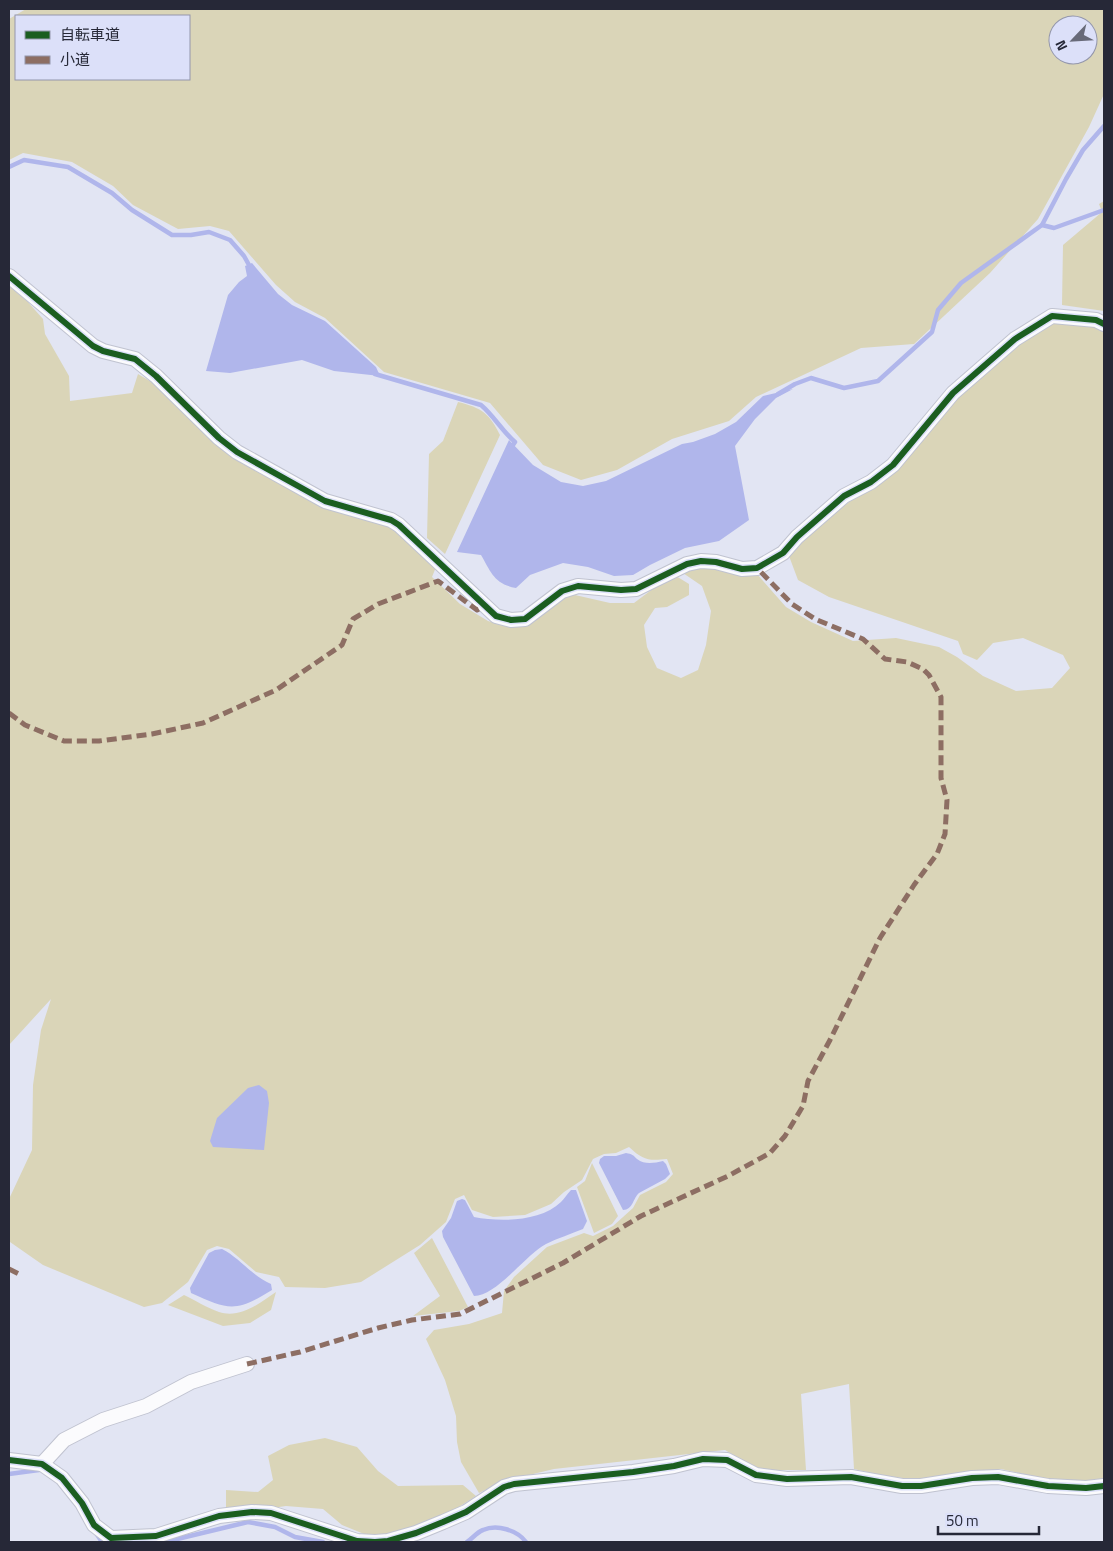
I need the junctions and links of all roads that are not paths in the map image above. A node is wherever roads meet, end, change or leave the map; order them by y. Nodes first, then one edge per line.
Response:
1 (9, 276) edge
2 (1104, 324) edge
3 (247, 1364) dead end
4 (9, 1460) edge
5 (42, 1464) junction
6 (1104, 1486) edge

1 - 2 street
3 - 5 street
4 - 5 street
5 - 6 street

